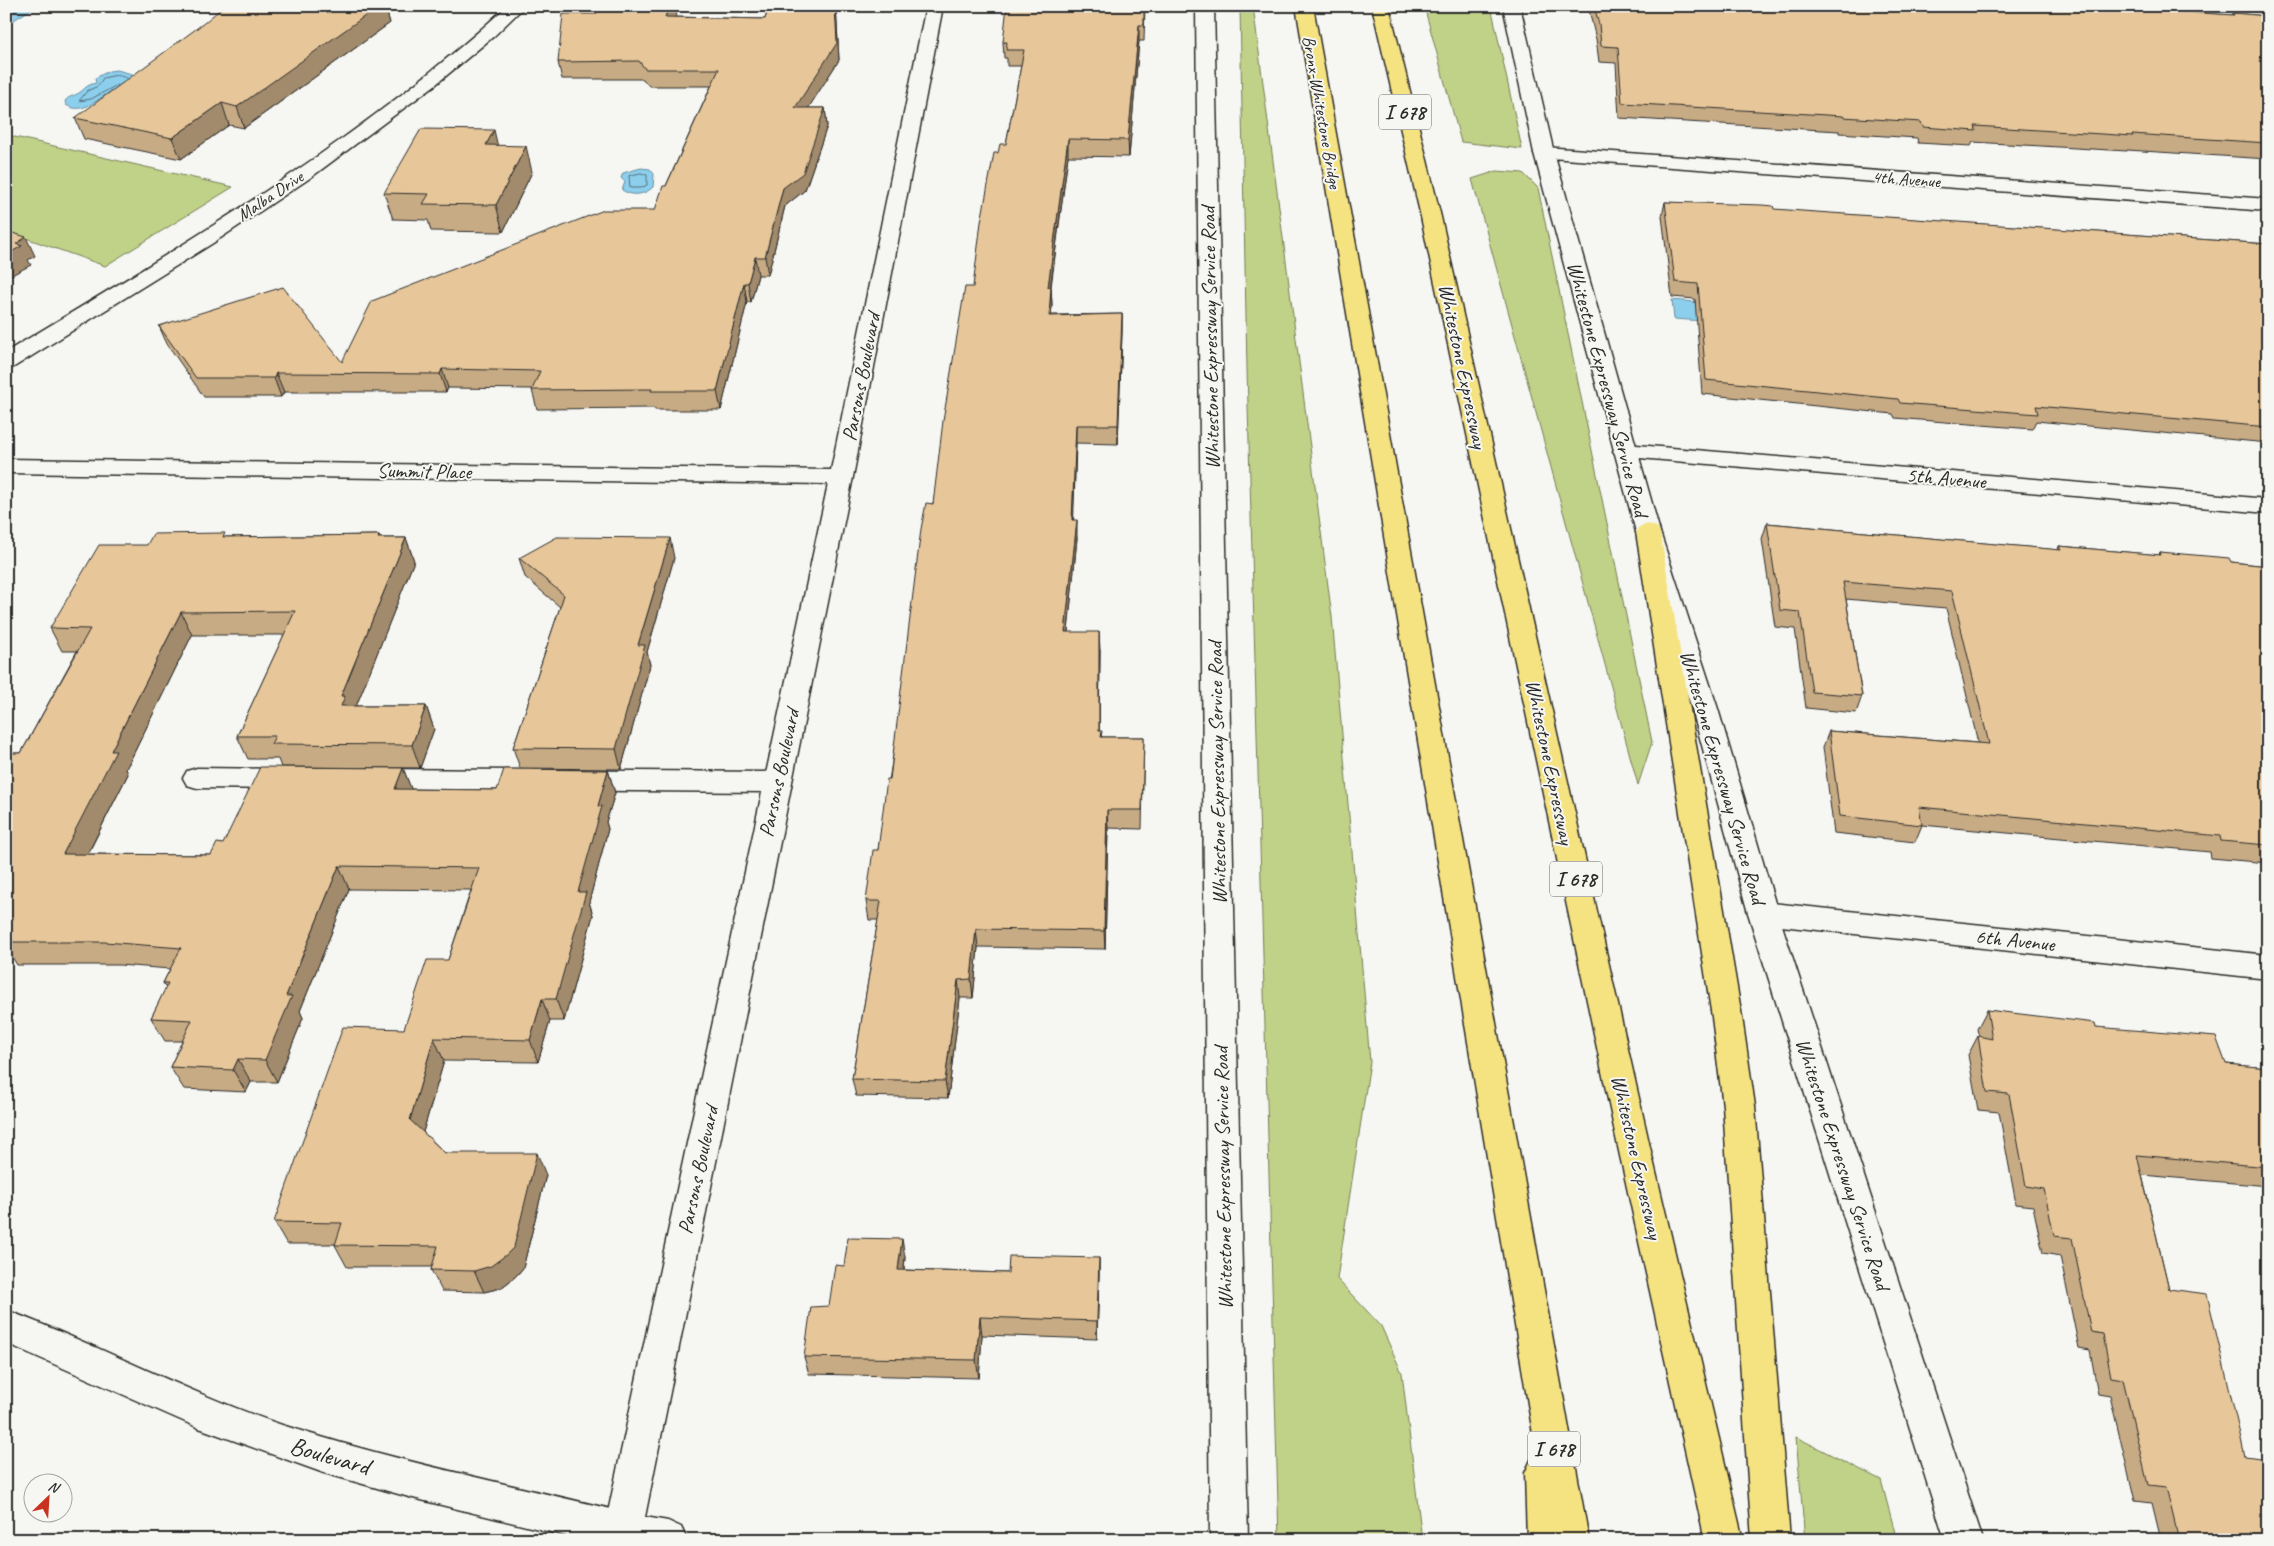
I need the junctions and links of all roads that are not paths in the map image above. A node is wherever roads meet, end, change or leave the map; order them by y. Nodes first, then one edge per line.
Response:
1 (517, 6) edge
2 (935, 6) edge
3 (1204, 6) edge
4 (1304, 6) edge
5 (1380, 6) edge
6 (1510, 6) edge
7 (1544, 153) junction
8 (2268, 205) edge
9 (6, 362) edge
10 (1625, 452) junction
11 (6, 466) edge
12 (841, 476) junction
13 (2268, 506) edge
14 (1648, 532) junction
15 (197, 778) dead end
16 (316, 779) edge
17 (346, 779) edge
18 (778, 782) junction
19 (1763, 913) junction
20 (2268, 967) edge
21 (6, 1326) edge
22 (1539, 1359) junction
23 (622, 1535) edge
24 (668, 1540) edge
25 (1229, 1540) edge
26 (1546, 1540) edge
27 (1570, 1540) edge
28 (1724, 1540) edge
29 (1771, 1540) edge
30 (1964, 1540) edge

1 - 9 street, Malba Drive
2 - 12 street, Parsons Boulevard
3 - 25 street, Whitestone Expressway Service Road
4 - 22 highway, Bronx-Whitestone Bridge / I 678
5 - 28 highway, Whitestone Expressway / I 678
6 - 7 street, Whitestone Expressway Service Road
7 - 8 street, 4th Avenue
7 - 10 street, Whitestone Expressway Service Road
10 - 13 street, 5th Avenue
10 - 14 street, Whitestone Expressway Service Road
11 - 12 street, Summit Place
12 - 18 street, Parsons Boulevard
14 - 19 street, Whitestone Expressway Service Road
14 - 29 highway
15 - 16 street
17 - 18 street
18 - 23 street, Parsons Boulevard
19 - 20 street, 6th Avenue
19 - 30 street, Whitestone Expressway Service Road
21 - 23 street, Boulevard
22 - 26 highway
22 - 27 highway, I 678
23 - 24 street, Boulevard

